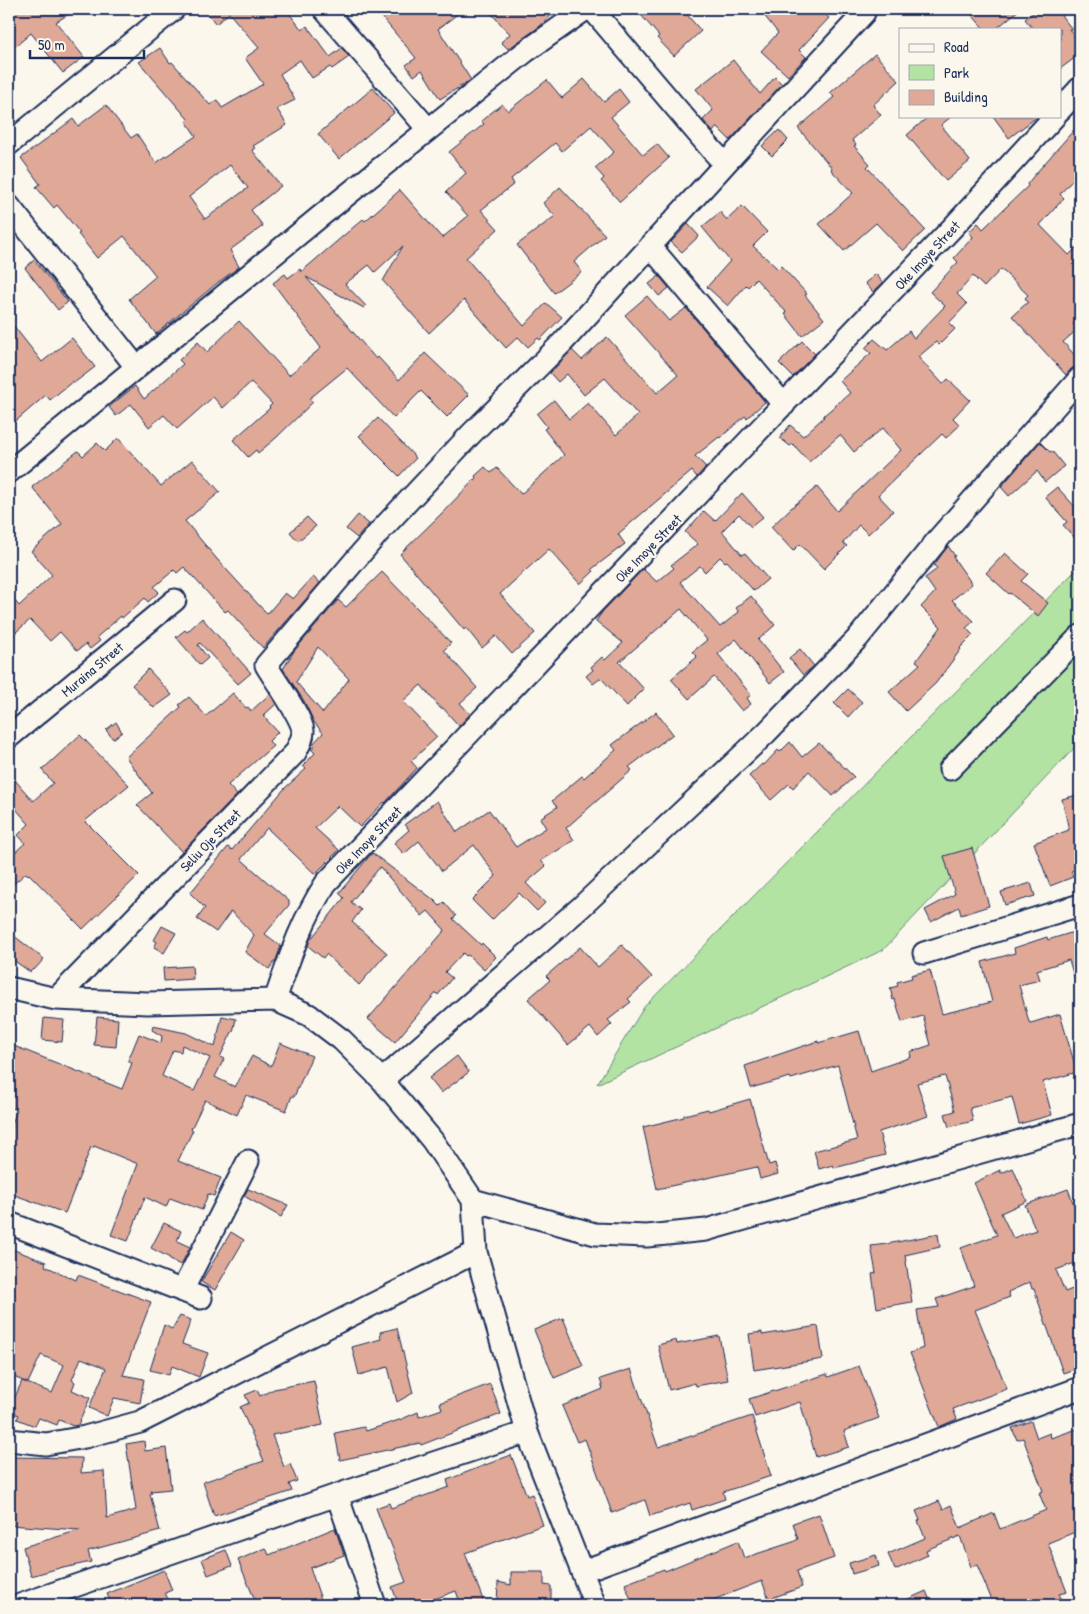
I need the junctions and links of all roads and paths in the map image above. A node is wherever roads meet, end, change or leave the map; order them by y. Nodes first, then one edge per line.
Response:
1 (174, 9) edge
2 (324, 9) edge
3 (586, 9) edge
4 (592, 9) edge
5 (864, 10) edge
6 (1080, 88) edge
7 (1062, 108) edge
8 (1053, 118) edge
9 (428, 130) junction
10 (9, 144) edge
11 (725, 164) junction
12 (9, 206) edge
13 (650, 246) junction
14 (137, 368) junction
15 (1080, 378) edge
16 (784, 405) junction
17 (9, 472) edge
18 (175, 600) dead end
19 (1080, 636) edge
20 (9, 737) edge
21 (950, 769) dead end
22 (1080, 905) edge
23 (924, 953) dead end
24 (9, 988) edge
25 (56, 999) junction
26 (275, 1000) junction
27 (382, 1080) junction
28 (1080, 1124) edge
29 (248, 1161) dead end
30 (473, 1200) junction
31 (9, 1223) edge
32 (476, 1252) junction
33 (182, 1291) junction
34 (201, 1298) dead end
35 (1080, 1388) edge
36 (527, 1432) junction
37 (9, 1440) edge
38 (337, 1495) junction
39 (583, 1571) junction
40 (20, 1605) edge
41 (375, 1605) edge
42 (595, 1605) edge

1 - 10 street
2 - 9 street
3 - 9 street
4 - 11 street
5 - 11 street
6 - 7 street
8 - 16 street, Oke Imoye Street
9 - 14 street
11 - 13 street
12 - 14 street
13 - 16 street
13 - 25 street, Seliu Oje Street
14 - 17 street
15 - 27 street
16 - 26 street, Oke Imoye Street
18 - 20 street, Muraina Street
19 - 21 street
22 - 23 street
24 - 25 street
25 - 26 street
26 - 27 street
27 - 30 street
28 - 30 street
29 - 33 street
30 - 32 street
31 - 33 street
32 - 36 street
32 - 37 street
33 - 34 street
35 - 39 street
36 - 38 street
36 - 39 street
38 - 40 street
38 - 41 street
39 - 42 street

